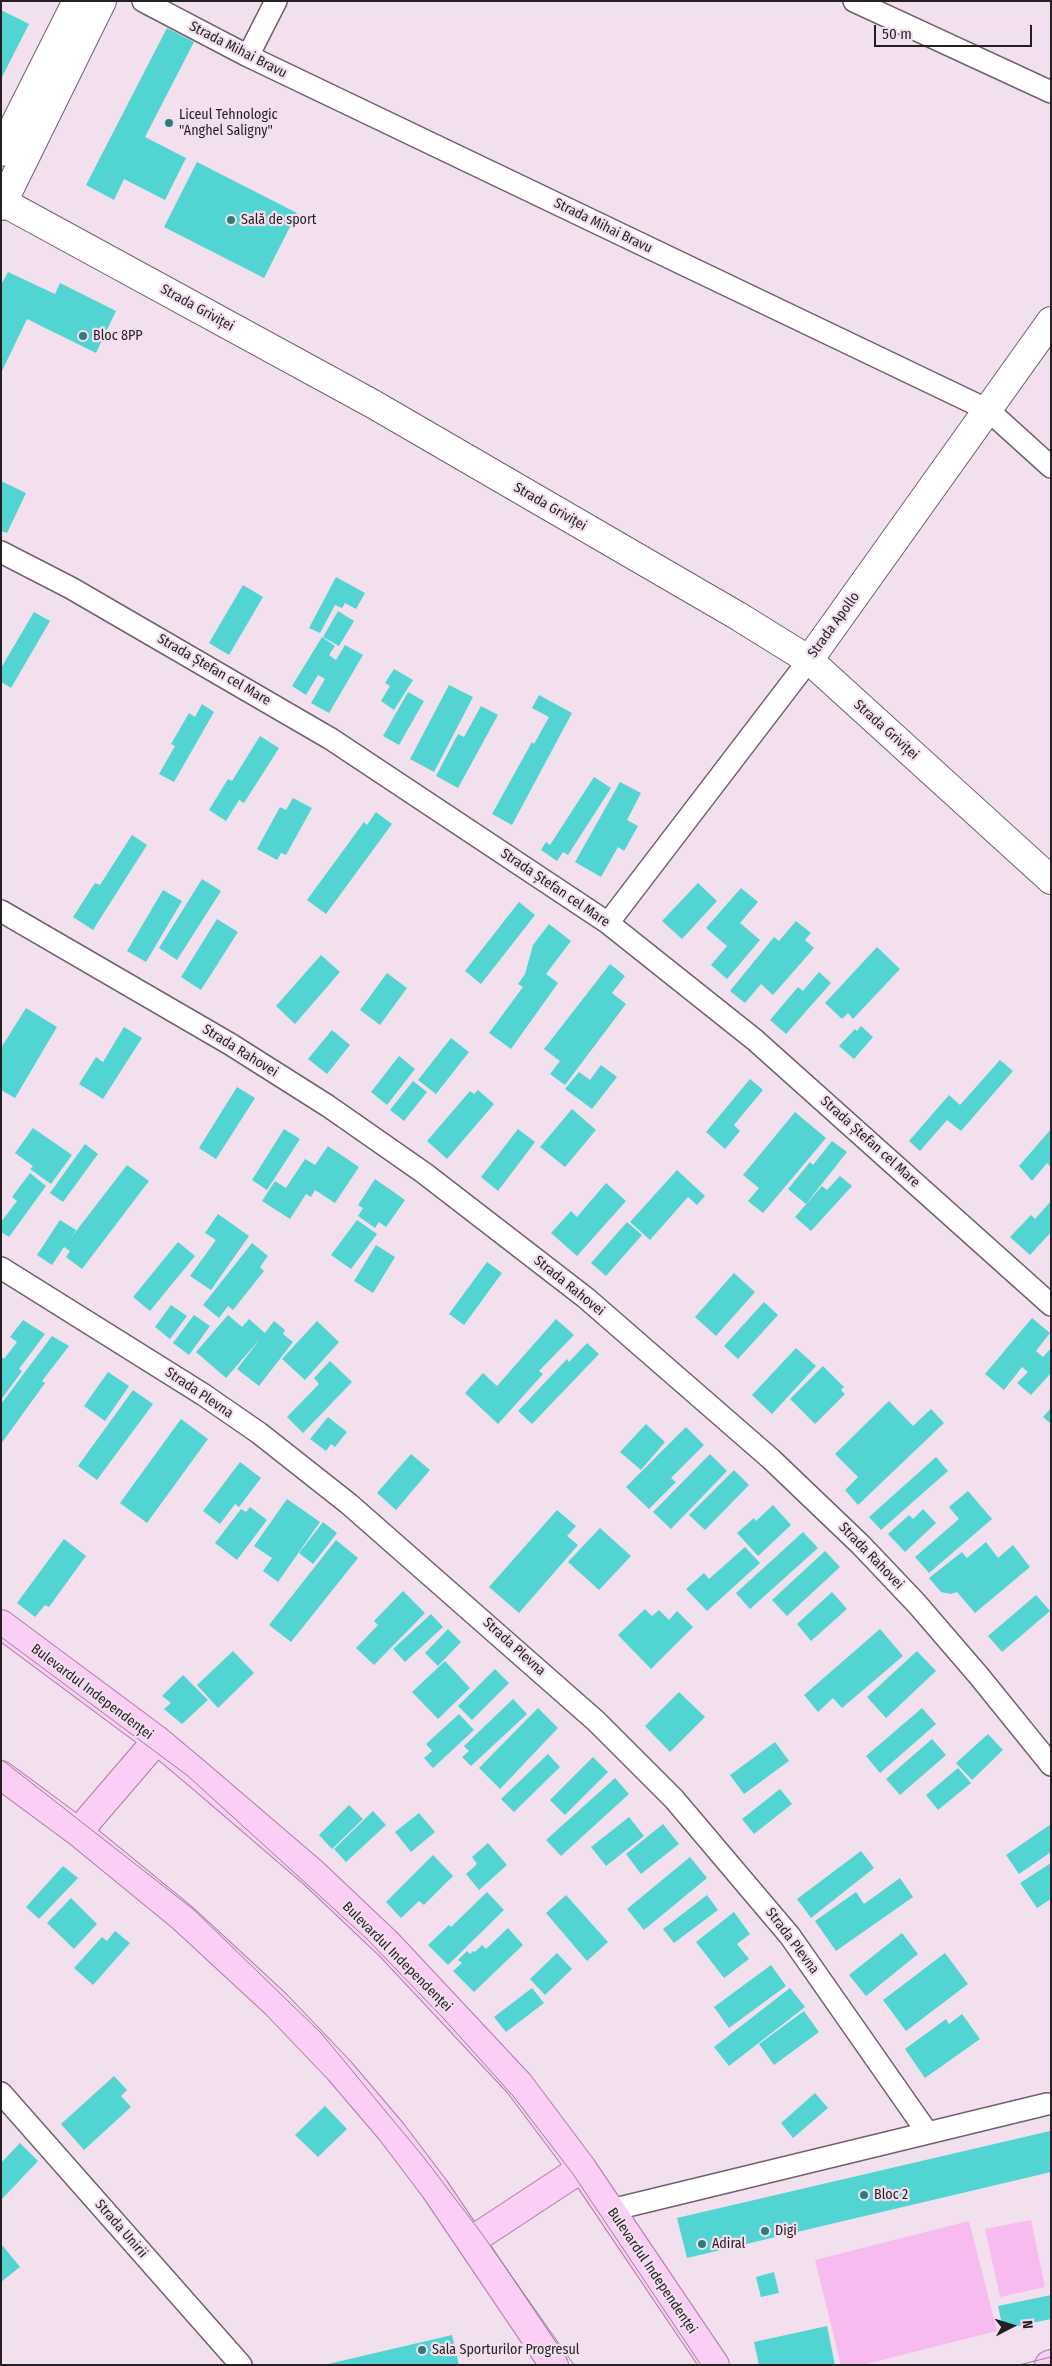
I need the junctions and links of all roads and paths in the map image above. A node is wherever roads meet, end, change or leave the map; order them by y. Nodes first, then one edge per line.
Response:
1 (77, 1) edge
2 (102, 1) edge
3 (143, 1) edge
4 (276, 1) edge
5 (854, 1) edge
6 (248, 56) junction
7 (1051, 92) edge
8 (1, 152) edge
9 (2, 203) edge
10 (1051, 321) edge
11 (988, 410) junction
12 (1051, 467) edge
13 (1, 552) edge
14 (809, 660) junction
15 (1051, 880) edge
16 (1, 911) edge
17 (608, 923) junction
18 (1, 1268) edge
19 (1051, 1305) edge
20 (1, 1624) edge
21 (157, 1740) junction
22 (1051, 1765) edge
23 (1, 1775) edge
24 (78, 1832) junction
25 (1, 2093) edge
26 (1047, 2104) dead end
27 (927, 2132) junction
28 (582, 2168) junction
29 (611, 2210) junction
30 (471, 2241) junction
31 (241, 2365) edge
32 (554, 2365) edge
33 (715, 2365) edge

1 - 8 main road
2 - 9 main road
3 - 6 street, Strada Mihai Bravu
4 - 6 street
5 - 7 street
6 - 11 street, Strada Mihai Bravu
9 - 14 main road, Strada Griviței
10 - 11 main road, Strada Apollo
11 - 12 street, Strada Mihai Bravu
11 - 14 main road, Strada Apollo
13 - 17 street, Strada Ștefan cel Mare
14 - 15 main road, Strada Griviței
14 - 17 street, Strada Apollo
16 - 22 street, Strada Rahovei
17 - 19 street, Strada Ștefan cel Mare
18 - 27 street, Strada Plevna
20 - 21 main road, Bulevardul Independenței
21 - 24 main road
21 - 28 main road, Bulevardul Independenței
23 - 24 main road
24 - 30 main road
25 - 31 street, Strada Unirii
26 - 27 street
27 - 29 street
28 - 29 main road, Bulevardul Independenței
28 - 30 main road
29 - 33 main road, Bulevardul Independenței
30 - 32 main road

